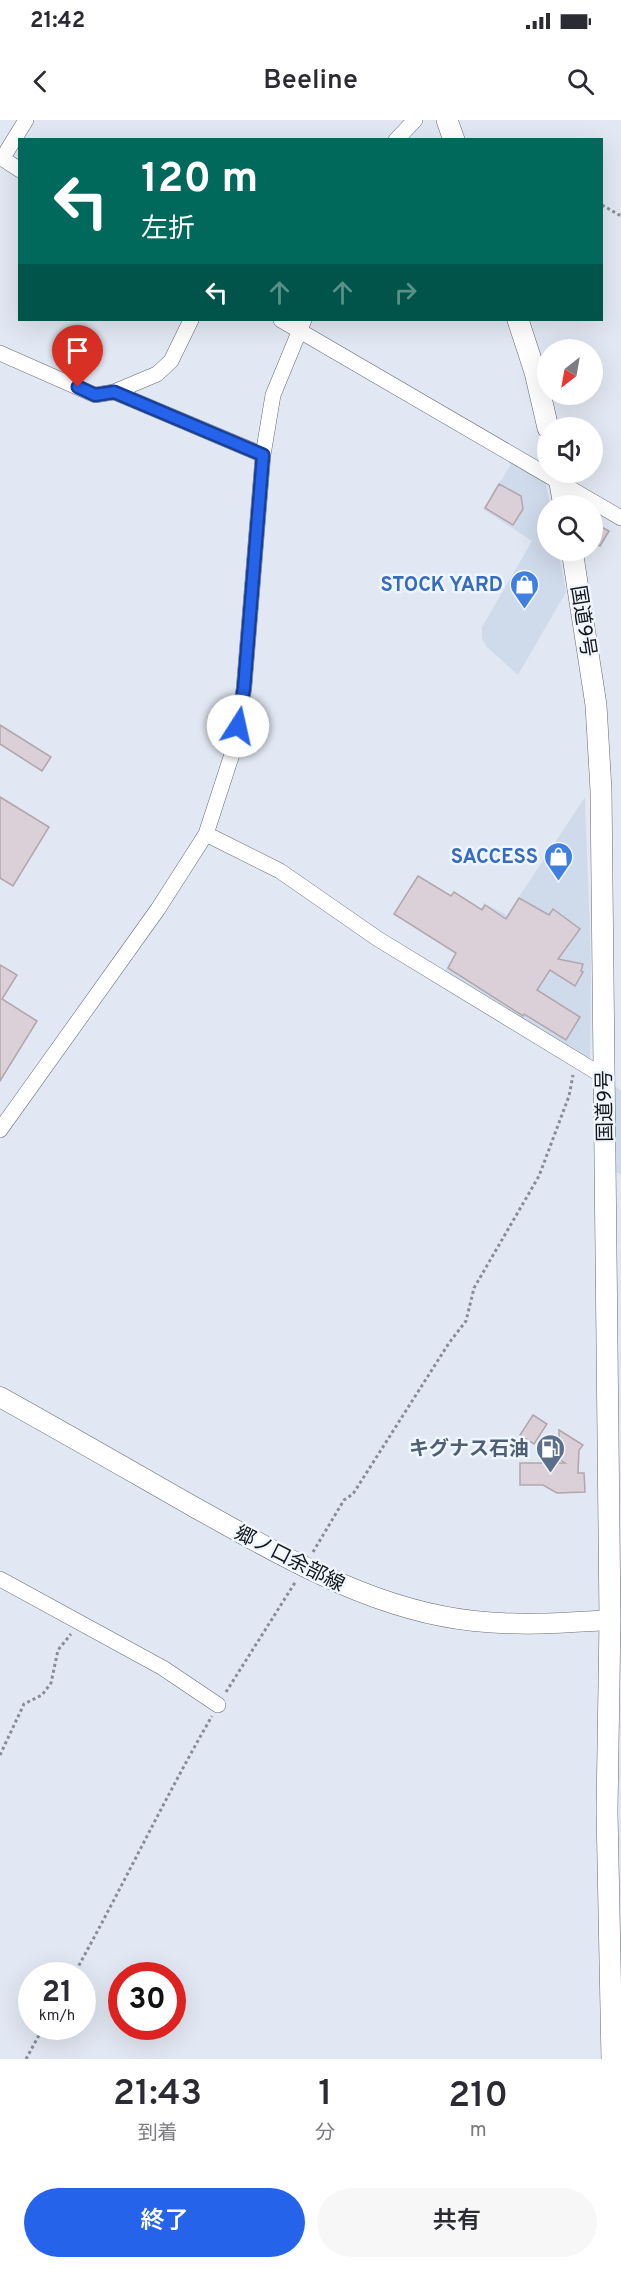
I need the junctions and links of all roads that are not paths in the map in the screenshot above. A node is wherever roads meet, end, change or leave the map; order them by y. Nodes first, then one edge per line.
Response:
1 (26, 120) edge
2 (415, 120) edge
3 (447, 120) edge
4 (398, 138) edge
5 (453, 138) edge
6 (1, 158) edge
7 (18, 169) edge
8 (191, 321) edge
9 (285, 321) edge
10 (518, 321) edge
11 (302, 325) edge
12 (0, 353) edge
13 (114, 392) junction
14 (545, 417) edge
15 (263, 455) junction
16 (537, 464) edge
17 (568, 483) edge
18 (621, 518) edge
19 (574, 561) edge
20 (206, 834) junction
21 (603, 1076) junction
22 (0, 1130) edge
23 (0, 1397) edge
24 (0, 1579) edge
25 (610, 1620) junction
26 (218, 1705) road end
27 (612, 2059) edge

1 - 6 street
2 - 4 street
3 - 5 highway
6 - 7 street
8 - 13 street
9 - 11 street
10 - 14 highway
11 - 15 street
11 - 16 street
12 - 13 street
13 - 15 street
15 - 20 street
17 - 18 street
19 - 21 highway, 国道9号
20 - 21 street
20 - 22 street
21 - 25 highway, 国道9号
23 - 25 main road, 郷ノ口余部線
24 - 26 street
25 - 27 highway, 国道9号

